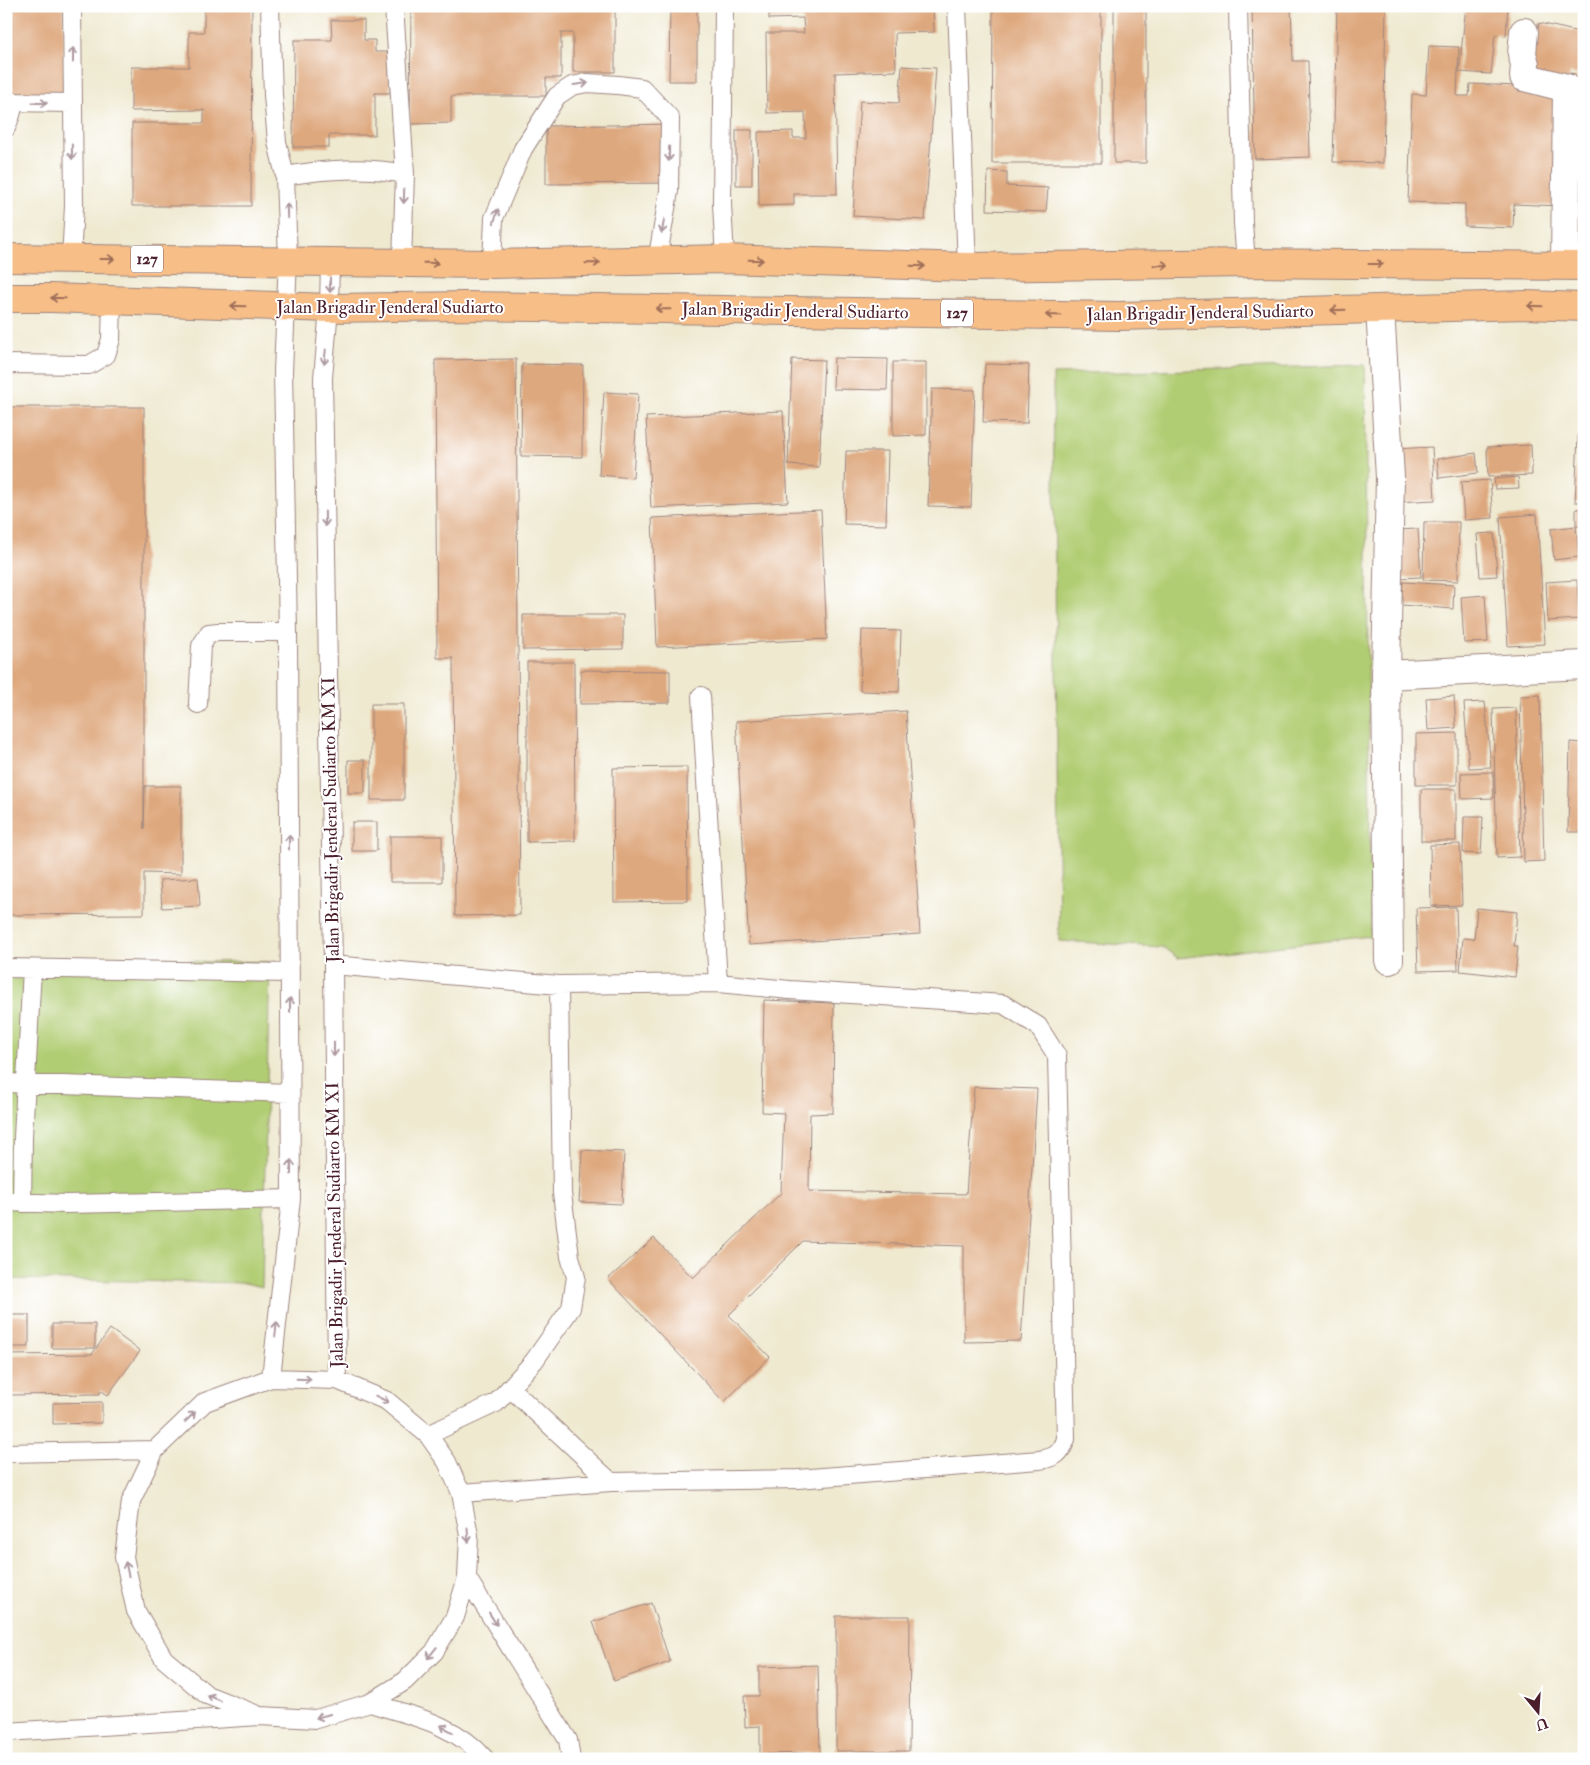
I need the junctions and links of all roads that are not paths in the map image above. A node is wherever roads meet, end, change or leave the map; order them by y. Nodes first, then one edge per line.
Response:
1 (72, 6) edge
2 (270, 6) edge
3 (394, 6) edge
4 (724, 6) edge
5 (957, 6) edge
6 (1238, 6) edge
7 (1524, 32) dead end
8 (10, 102) edge
9 (73, 103) junction
10 (6, 128) edge
11 (405, 174) junction
12 (284, 176) junction
13 (6, 258) edge
14 (71, 259) junction
15 (725, 259) junction
16 (288, 260) junction
17 (330, 261) junction
18 (402, 262) junction
19 (657, 262) junction
20 (1246, 263) junction
21 (492, 264) junction
22 (1574, 266) edge
23 (967, 267) junction
24 (6, 298) edge
25 (112, 300) junction
26 (1584, 307) edge
27 (287, 308) junction
28 (329, 308) junction
29 (1380, 309) junction
30 (6, 364) edge
31 (288, 632) junction
32 (1584, 665) edge
33 (1386, 675) junction
34 (701, 696) dead end
35 (198, 704) dead end
36 (1389, 960) dead end
37 (333, 966) junction
38 (6, 968) edge
39 (32, 968) junction
40 (290, 973) junction
41 (718, 983) junction
42 (559, 984) junction
43 (6, 1084) edge
44 (26, 1084) junction
45 (290, 1093) junction
46 (291, 1199) junction
47 (14, 1203) edge
48 (271, 1378) junction
49 (337, 1380) junction
50 (510, 1388) junction
51 (428, 1435) junction
52 (155, 1450) junction
53 (6, 1453) edge
54 (611, 1482) junction
55 (461, 1493) junction
56 (467, 1578) junction
57 (370, 1703) junction
58 (260, 1716) junction
59 (6, 1732) edge
60 (485, 1759) edge
61 (571, 1759) edge

9 -> 1 lane
2 - 12 lane
3 - 11 lane
4 - 15 lane
5 - 23 lane
6 - 20 lane
7 - 22 street
8 -> 9 lane
8 - 10 lane
9 -> 14 lane
11 - 12 lane
11 -> 18 lane
16 -> 12 lane
13 - 14 main road, 127
14 -> 16 main road, 127
15 - 19 main road, 127
15 -> 23 main road, 127
16 - 17 main road, 127
16 - 27 lane
17 - 18 main road, 127
17 -> 28 lane, Jalan Brigadir Jenderal Sudiarto KM XI
18 -> 21 main road, 127
21 -> 19 main road, 127
21 -> 19 lane
20 -> 22 main road, 127
23 -> 20 main road, 127
25 -> 24 main road, Jalan Brigadir Jenderal Sudiarto / 127
27 -> 25 main road, Jalan Brigadir Jenderal Sudiarto / 127
25 - 30 lane
26 -> 29 main road, Jalan Brigadir Jenderal Sudiarto / 127
27 - 28 main road, Jalan Brigadir Jenderal Sudiarto / 127
27 - 31 lane
29 -> 28 main road, Jalan Brigadir Jenderal Sudiarto / 127
28 -> 37 lane, Jalan Brigadir Jenderal Sudiarto KM XI
29 - 33 street
31 - 35 lane
40 -> 31 lane
32 - 33 street
33 - 36 street
34 - 41 lane
37 - 42 lane
37 -> 49 lane, Jalan Brigadir Jenderal Sudiarto KM XI
38 - 39 lane
39 - 40 lane
39 - 44 lane
45 -> 40 lane
41 - 42 lane
41 - 54 lane
42 - 50 lane
43 - 44 lane
44 - 45 lane
44 - 47 lane
46 -> 45 lane
46 - 47 lane
48 -> 46 lane
48 -> 49 lane
52 -> 48 lane
49 -> 51 lane
50 - 51 lane
50 - 54 lane
51 - 55 lane
52 - 53 lane
58 -> 52 lane
54 - 55 lane
55 -> 56 lane
56 -> 57 lane
56 -> 61 lane
57 -> 58 lane
60 -> 57 lane
58 - 59 lane

